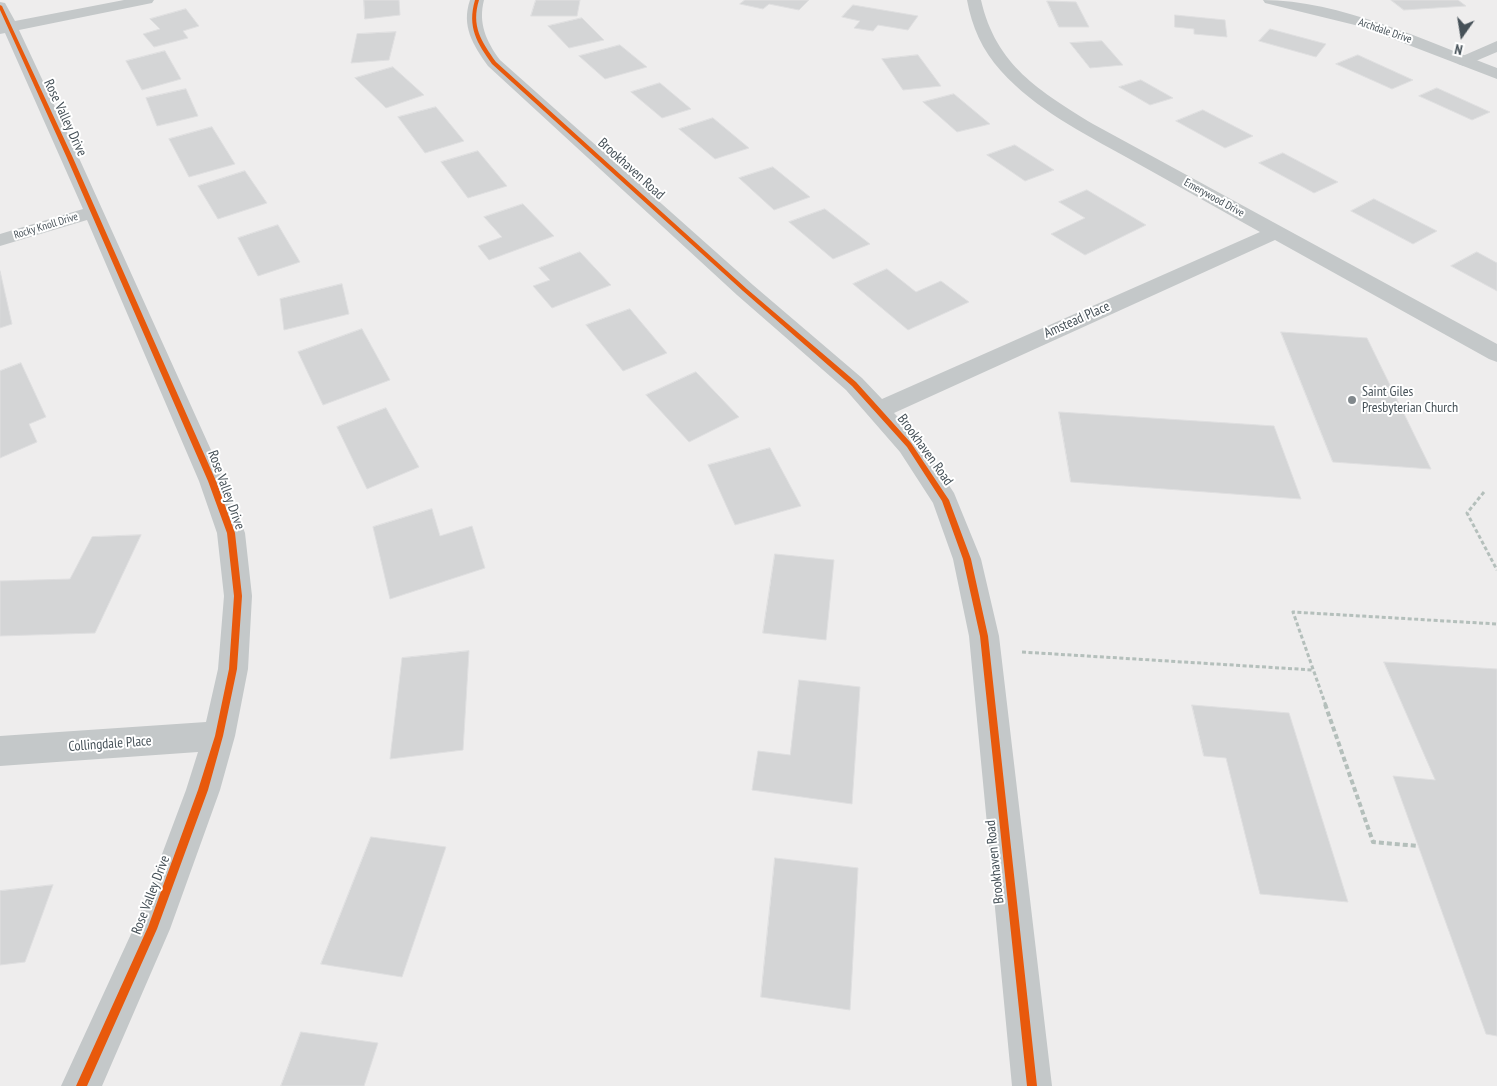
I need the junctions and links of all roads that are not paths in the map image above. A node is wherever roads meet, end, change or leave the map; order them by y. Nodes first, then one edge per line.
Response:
1 (147, 0) edge
2 (477, 0) edge
3 (974, 0) edge
4 (1270, 0) edge
5 (3, 21) edge
6 (1497, 46) edge
7 (1464, 61) junction
8 (1497, 74) edge
9 (93, 212) junction
10 (1276, 232) junction
11 (0, 240) edge
12 (1497, 354) edge
13 (879, 410) junction
14 (220, 736) junction
15 (0, 751) edge
16 (81, 1086) edge
17 (1032, 1086) edge

1 - 5 street
2 - 13 street, Brookhaven Road
3 - 10 street, Emerywood Drive
4 - 7 street, Archdale Drive
5 - 9 street, Rose Valley Drive
6 - 7 street
7 - 8 street, Archdale Drive
9 - 11 street, Rocky Knoll Drive
9 - 14 street, Rose Valley Drive
10 - 12 street, Emerywood Drive
10 - 13 street, Amstead Place
13 - 17 street, Brookhaven Road
14 - 15 street, Collingdale Place
14 - 16 street, Rose Valley Drive

